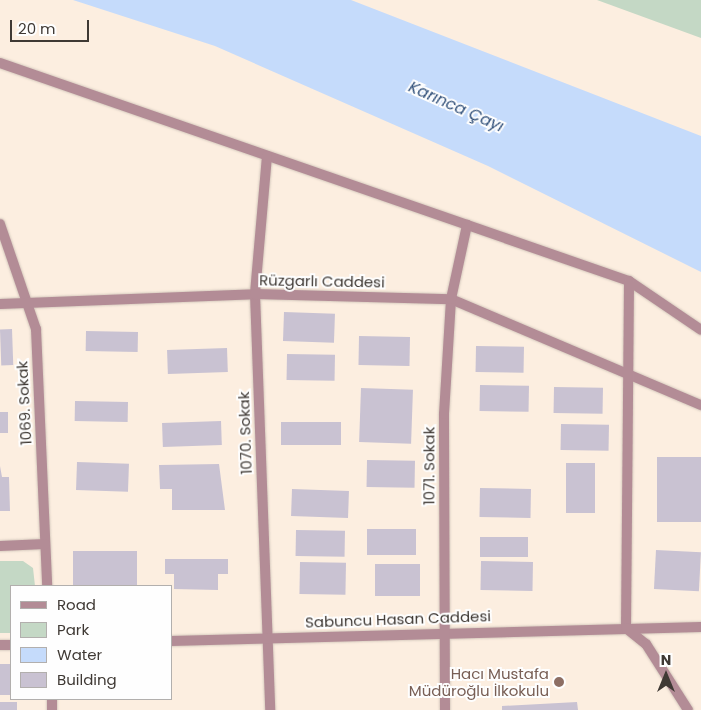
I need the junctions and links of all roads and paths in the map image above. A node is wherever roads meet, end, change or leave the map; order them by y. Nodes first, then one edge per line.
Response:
1 (0, 64) edge
2 (267, 156) junction
3 (0, 224) edge
4 (467, 225) junction
5 (629, 281) junction
6 (255, 294) junction
7 (450, 298) junction
8 (0, 304) edge
9 (24, 304) junction
10 (701, 330) edge
11 (628, 373) junction
12 (701, 405) edge
13 (45, 544) junction
14 (0, 546) edge
15 (47, 585) edge
16 (701, 627) edge
17 (626, 628) junction
18 (443, 633) junction
19 (268, 638) junction
20 (172, 640) edge
21 (270, 710) edge
22 (445, 710) edge
23 (688, 710) edge

1 - 2 street
2 - 4 street
2 - 6 street, 1070. Sokak
3 - 9 street, 1069. Sokak
4 - 5 street
4 - 7 street, 1071. Sokak
5 - 10 street
5 - 11 street
6 - 7 street, Rüzgarlı Caddesi
6 - 9 street, Rüzgarlı Caddesi
6 - 19 street, 1070. Sokak
7 - 11 street, Rüzgarlı Caddesi
7 - 18 street, 1071. Sokak
8 - 9 street, Rüzgarlı Caddesi
9 - 13 street, 1069. Sokak
11 - 12 street, Rüzgarlı Caddesi
11 - 17 street
13 - 14 street
13 - 15 street, 1069. Sokak
16 - 17 street, Sabuncu Hasan Caddesi
17 - 18 street, Sabuncu Hasan Caddesi
17 - 23 street
18 - 19 street, Sabuncu Hasan Caddesi
18 - 22 street, 1071. Sokak
19 - 20 street, Sabuncu Hasan Caddesi
19 - 21 street, 1070. Sokak

